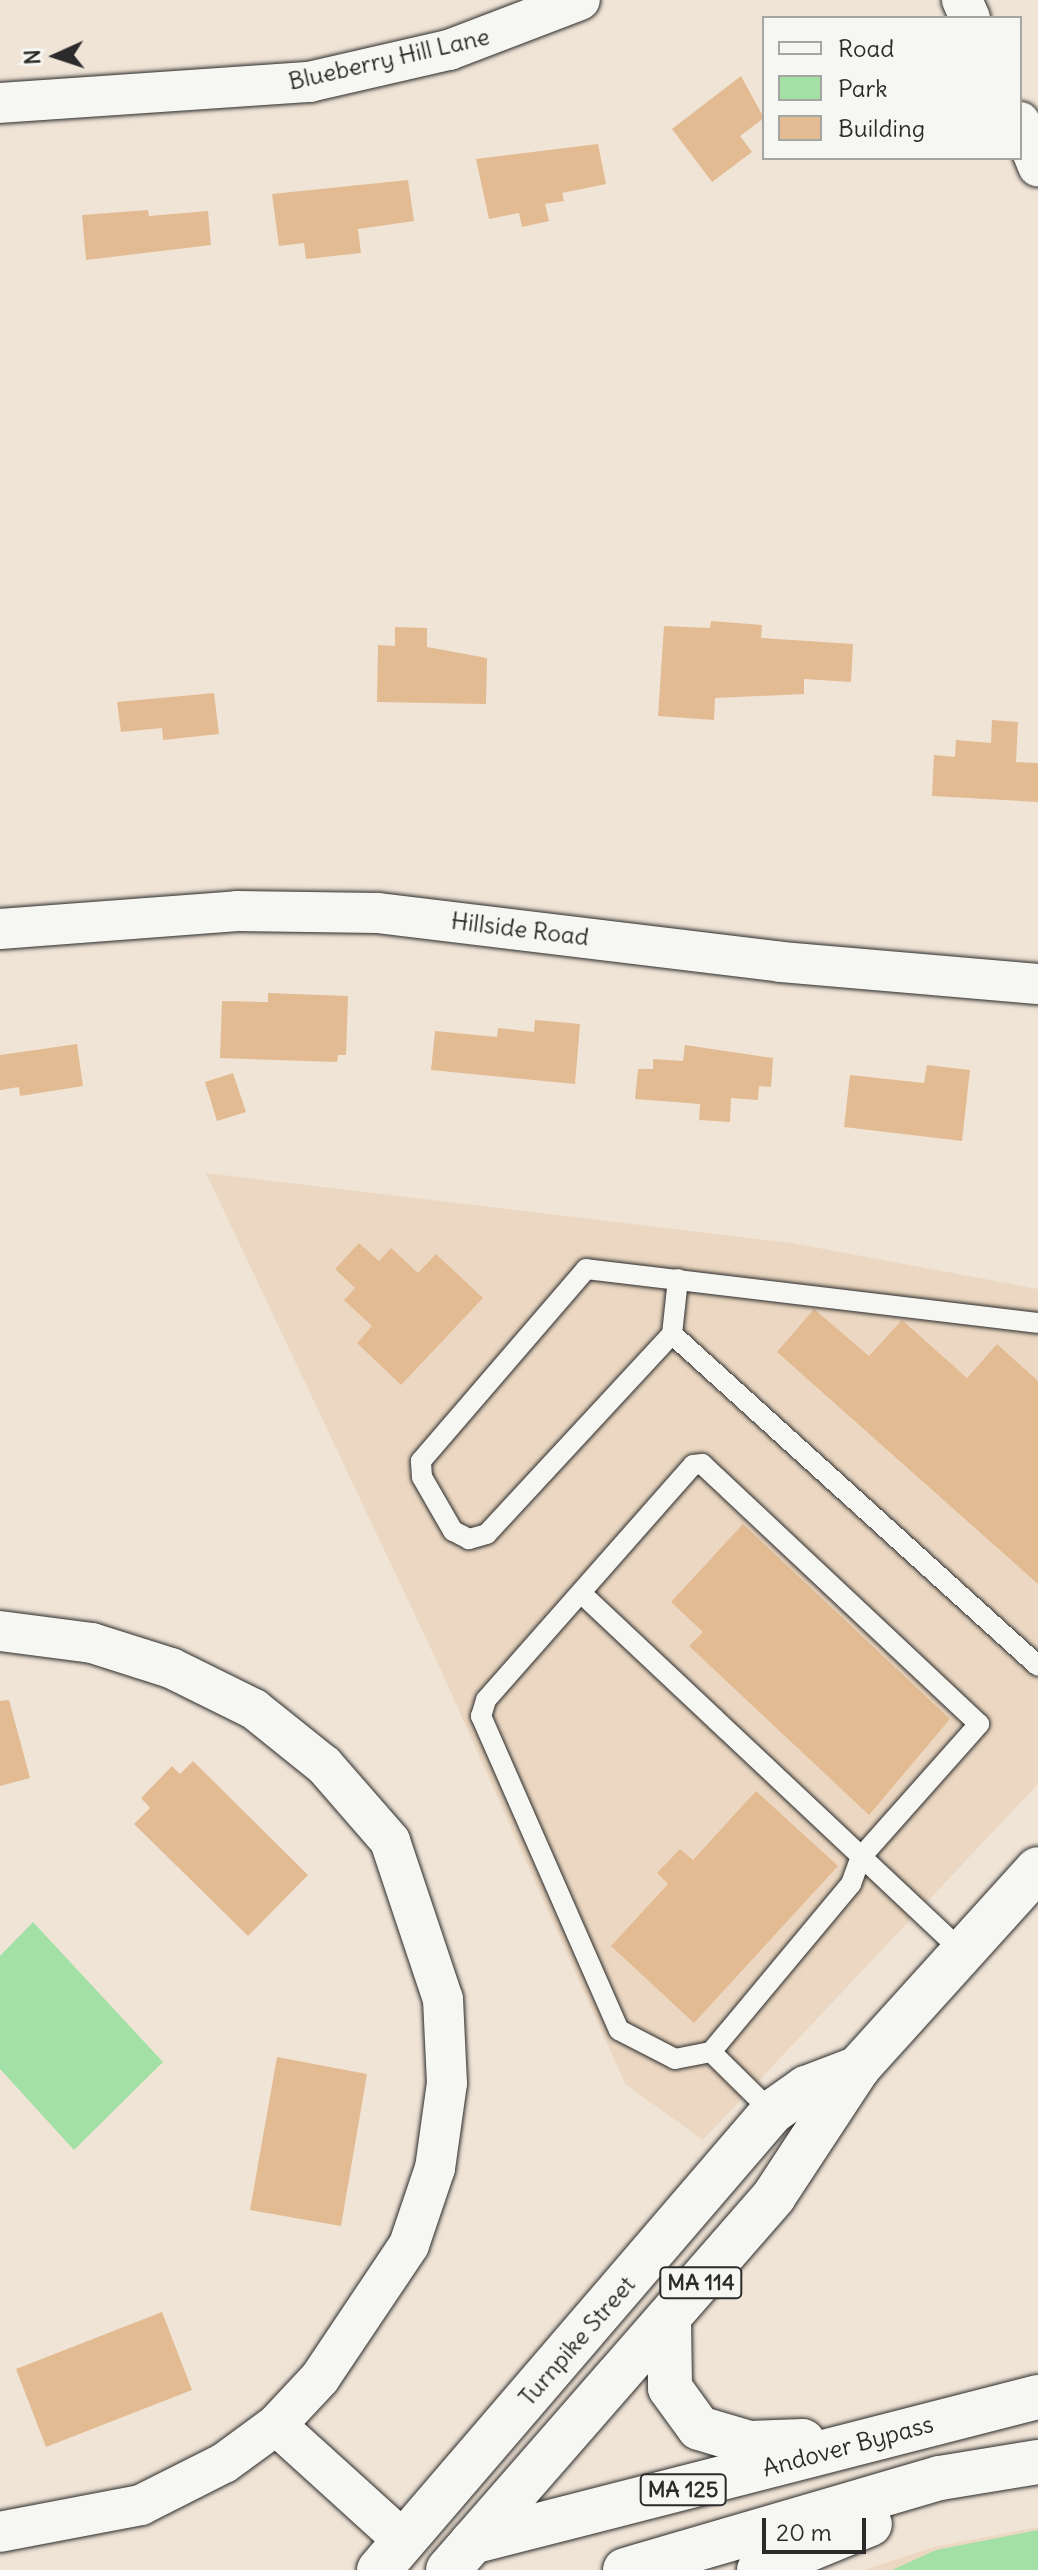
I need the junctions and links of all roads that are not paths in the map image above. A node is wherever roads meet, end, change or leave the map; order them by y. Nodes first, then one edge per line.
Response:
1 (580, 0) edge
2 (0, 103) edge
3 (1022, 127) edge
4 (1038, 166) edge
5 (0, 929) edge
6 (1038, 984) edge
7 (678, 1279) junction
8 (1038, 1323) edge
9 (672, 1334) junction
10 (581, 1593) junction
11 (0, 1631) edge
12 (1038, 1666) edge
13 (861, 1857) junction
14 (1038, 1869) edge
15 (965, 1954) junction
16 (711, 2052) junction
17 (858, 2068) junction
18 (772, 2112) junction
19 (669, 2321) junction
20 (1038, 2397) edge
21 (276, 2425) junction
22 (893, 2434) junction
23 (1018, 2468) edge
24 (0, 2532) edge
25 (392, 2556) edge
26 (455, 2561) edge
27 (625, 2570) edge
28 (759, 2570) edge

1 - 2 street, Blueberry Hill Lane
3 - 4 street
5 - 6 street, Hillside Road
7 - 8 lane
7 - 9 lane
7 - 9 lane
9 - 12 lane
10 - 13 lane
10 - 13 lane
10 - 16 lane
11 - 21 street
13 - 15 lane
13 - 16 lane
14 - 15 main road, Turnpike Street / MA 114
15 - 17 main road, Turnpike Street / MA 114
16 - 18 lane
17 - 18 main road, Turnpike Street / MA 114
17 - 19 main road, Turnpike Street / MA 114
18 - 25 main road, Turnpike Street / MA 114
19 - 22 main road
19 - 26 main road, Turnpike Street / MA 114
20 - 22 main road, Andover Bypass / MA 125
21 - 24 street
21 - 25 street
22 - 26 main road, Andover Bypass / MA 125
23 - 27 main road, MA 125
23 - 28 main road, MA 125
25 - 26 main road

